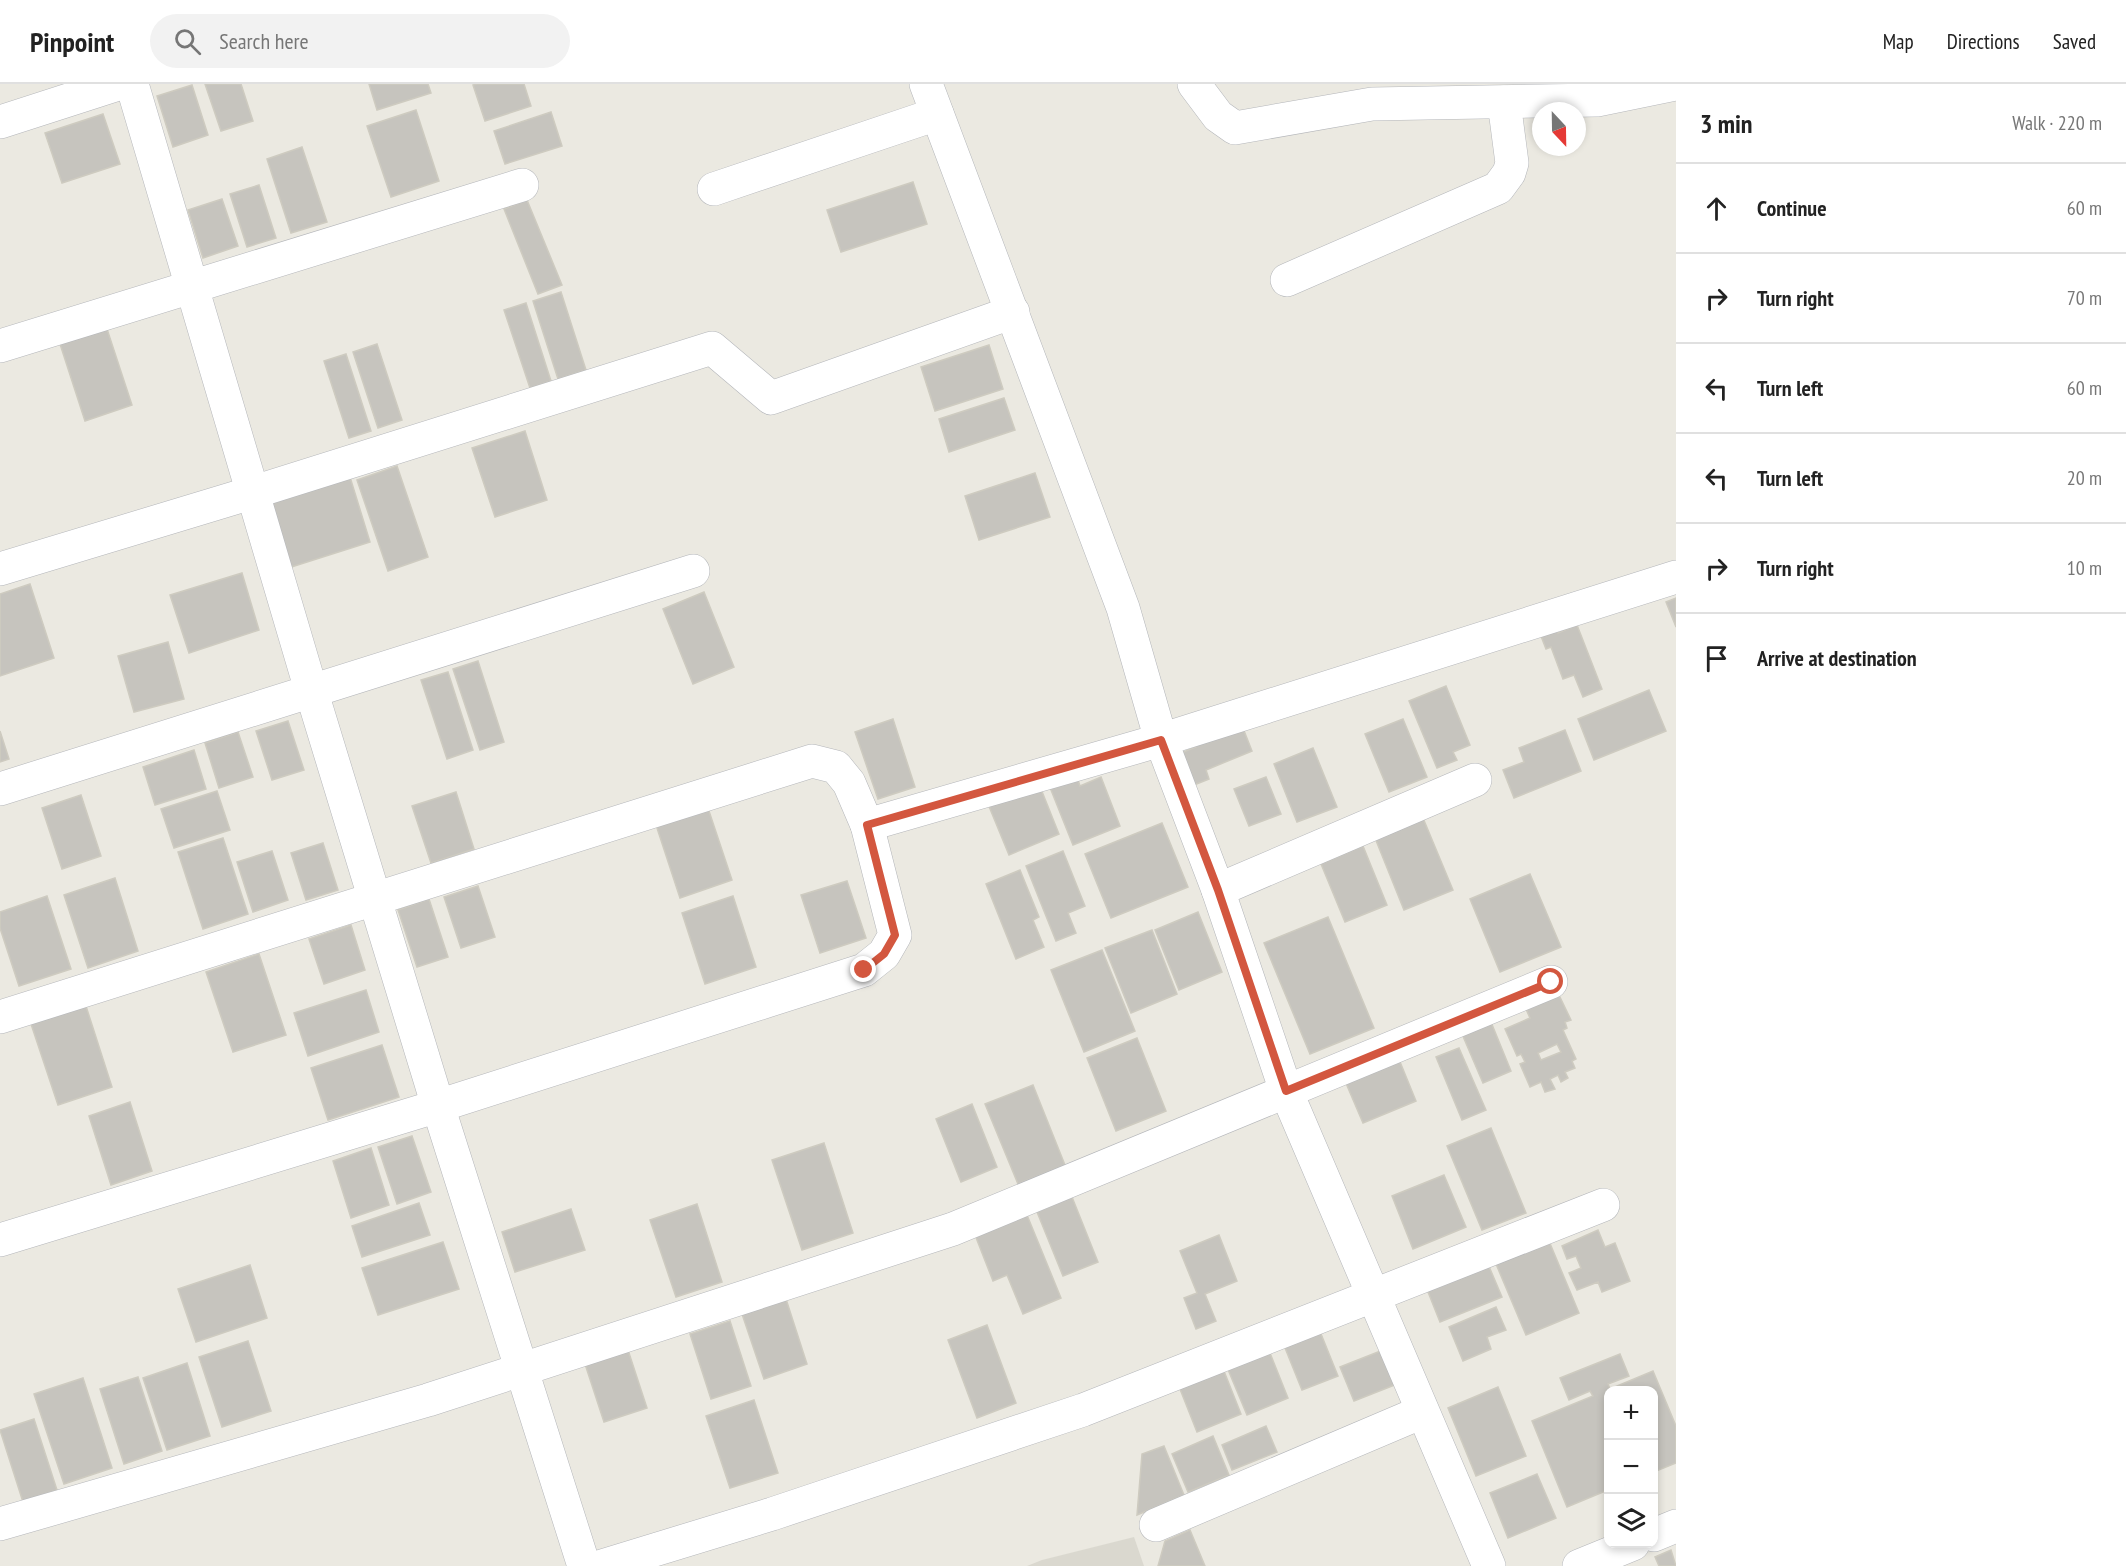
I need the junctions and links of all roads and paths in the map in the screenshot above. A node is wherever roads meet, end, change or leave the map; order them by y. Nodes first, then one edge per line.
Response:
1 (118, 84) edge
2 (132, 84) edge
3 (926, 84) edge
4 (1194, 84) edge
5 (1675, 84) edge
6 (1504, 102) junction
7 (937, 114) junction
8 (0, 122) edge
9 (522, 185) dead end
10 (714, 189) dead end
11 (1287, 280) dead end
12 (193, 288) junction
13 (1013, 312) junction
14 (0, 346) edge
15 (251, 493) junction
16 (0, 569) edge
17 (693, 571) dead end
18 (1676, 577) edge
19 (311, 690) junction
20 (1161, 740) junction
21 (1475, 780) dead end
22 (0, 789) edge
23 (867, 825) junction
24 (1218, 890) junction
25 (374, 897) junction
26 (1551, 982) dead end
27 (0, 1017) edge
28 (1286, 1091) junction
29 (438, 1106) junction
30 (1604, 1205) dead end
31 (0, 1240) edge
32 (1373, 1294) junction
33 (521, 1369) junction
34 (1422, 1412) junction
35 (0, 1524) edge
36 (1156, 1525) dead end
37 (1676, 1526) edge
38 (1658, 1533) edge
39 (1623, 1548) edge
40 (584, 1566) edge
41 (602, 1566) edge
42 (1489, 1566) edge
43 (1579, 1566) edge

1 - 8 street
2 - 12 street
3 - 7 street
4 - 6 street
5 - 6 street
6 - 11 street
7 - 10 street
7 - 13 street
9 - 12 street
12 - 14 street
12 - 15 street
13 - 15 street
13 - 20 street
15 - 16 street
15 - 19 street
17 - 19 street
18 - 20 street
19 - 22 street
19 - 25 street
20 - 23 street
20 - 24 street
21 - 24 street
23 - 25 street
23 - 29 street
24 - 28 street
25 - 27 street
25 - 29 street
26 - 28 street
28 - 32 street
28 - 33 street
29 - 31 street
29 - 33 street
30 - 32 street
32 - 34 street
32 - 41 street
33 - 35 street
33 - 40 street
34 - 36 street
34 - 42 street
37 - 38 street
39 - 43 street

